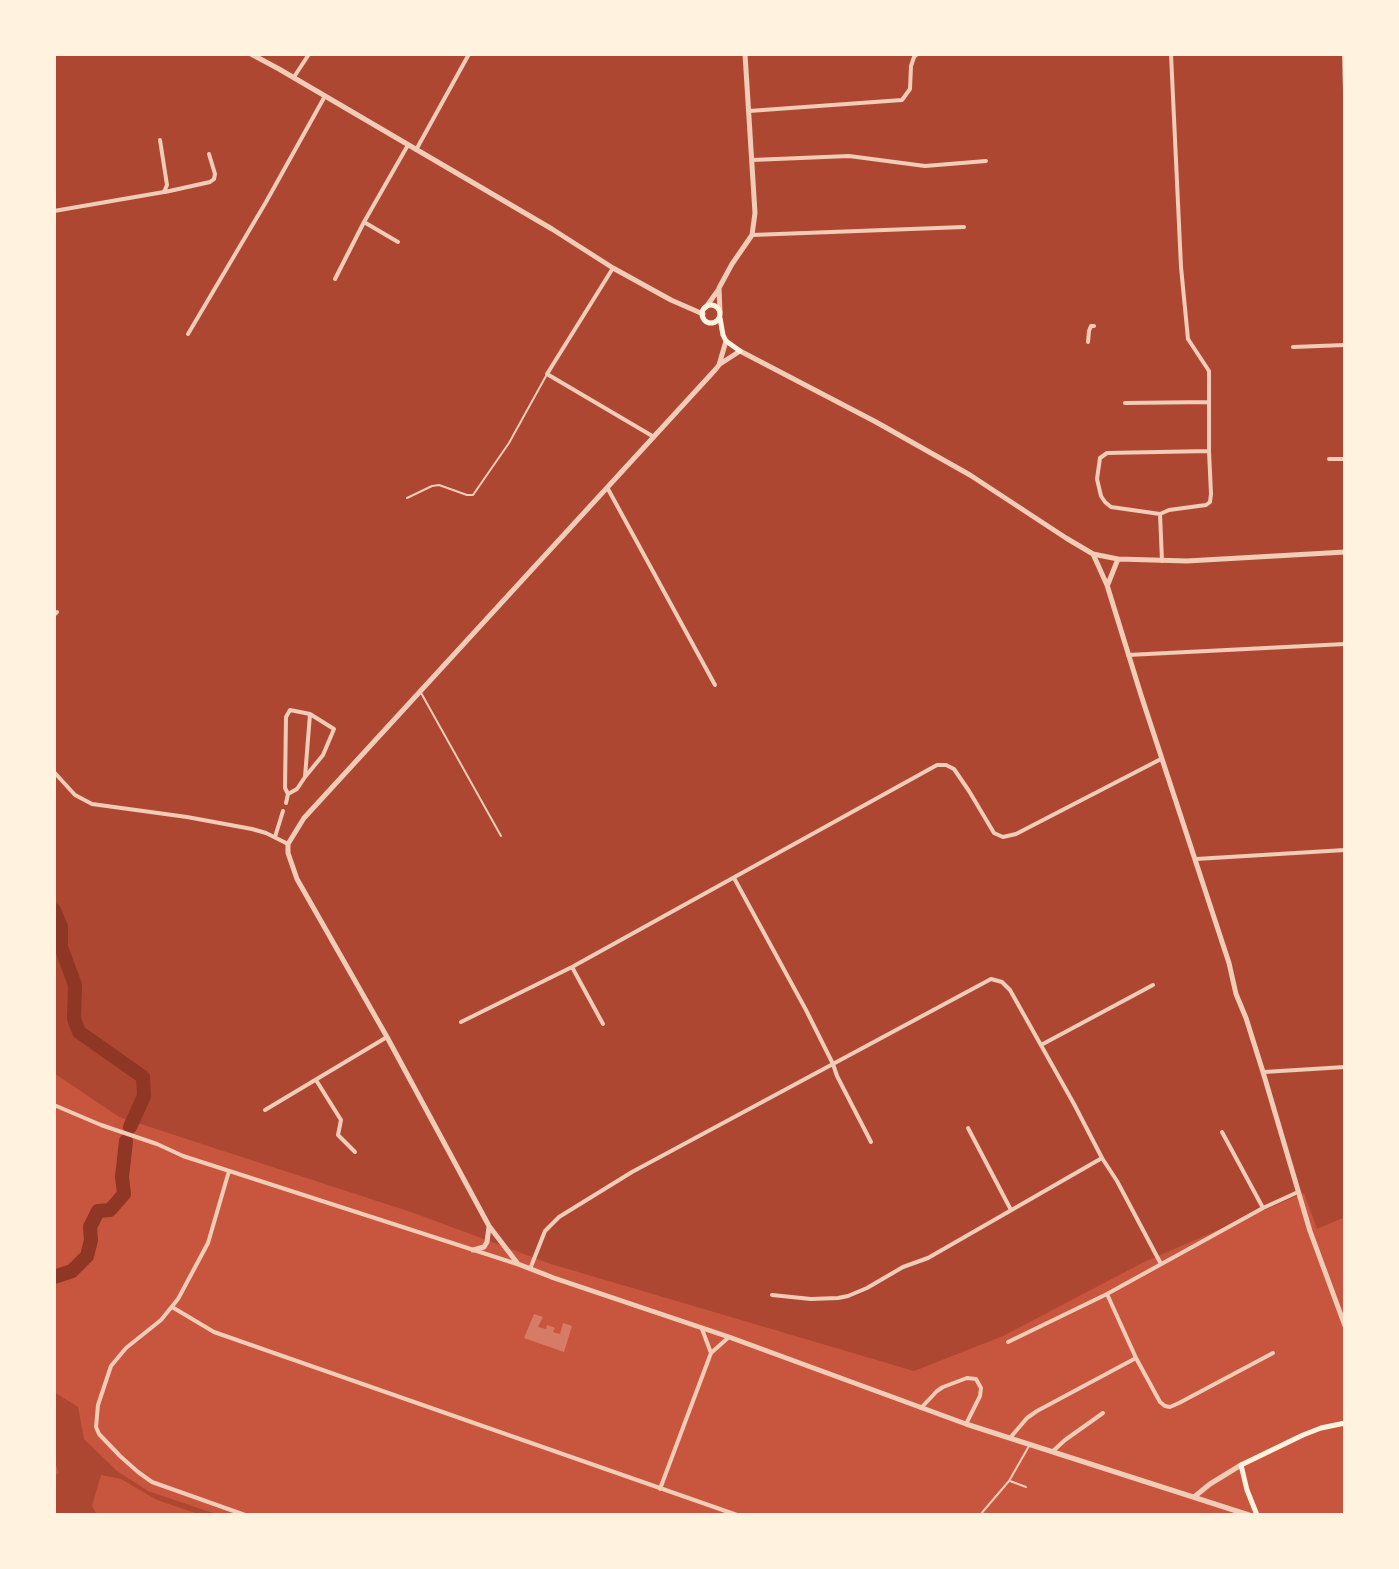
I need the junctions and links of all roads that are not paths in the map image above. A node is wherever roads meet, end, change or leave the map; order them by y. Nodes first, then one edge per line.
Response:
1 (251, 54) edge
2 (309, 54) edge
3 (469, 54) edge
4 (745, 54) edge
5 (917, 54) edge
6 (1171, 54) edge
7 (1344, 54) edge
8 (260, 56) edge
9 (294, 77) junction
10 (1345, 92) edge
11 (325, 96) junction
12 (749, 111) junction
13 (160, 140) dead end
14 (408, 145) junction
15 (416, 150) junction
16 (209, 154) dead end
17 (752, 160) junction
18 (986, 161) dead end
19 (163, 193) junction
20 (54, 211) edge
21 (364, 222) junction
22 (964, 227) dead end
23 (752, 235) junction
24 (398, 242) dead end
25 (613, 268) junction
26 (335, 279) dead end
27 (719, 288) junction
28 (704, 310) junction
29 (720, 314) junction
30 (708, 322) junction
31 (1094, 326) dead end
32 (188, 334) dead end
33 (725, 338) junction
34 (1088, 342) dead end
35 (1345, 345) edge
36 (1293, 347) dead end
37 (740, 351) junction
38 (719, 365) junction
39 (547, 374) junction
40 (1209, 402) junction
41 (1125, 403) dead end
42 (654, 437) junction
43 (1209, 451) junction
44 (1329, 459) dead end
45 (1345, 459) edge
46 (608, 489) junction
47 (407, 498) dead end
48 (1160, 514) junction
49 (1345, 552) edge
50 (1093, 554) junction
51 (1118, 559) junction
52 (1162, 561) junction
53 (1107, 585) junction
54 (1345, 644) edge
55 (1128, 655) junction
56 (715, 685) dead end
57 (420, 690) junction
58 (310, 714) junction
59 (1161, 759) junction
60 (54, 772) edge
61 (305, 777) junction
62 (288, 794) junction
63 (286, 803) dead end
64 (283, 811) dead end
65 (501, 836) dead end
66 (275, 837) junction
67 (288, 844) junction
68 (1345, 850) edge
69 (1194, 859) junction
70 (734, 878) junction
71 (572, 967) junction
72 (1153, 985) dead end
73 (461, 1022) dead end
74 (603, 1024) dead end
75 (387, 1037) junction
76 (1041, 1045) junction
77 (833, 1064) junction
78 (1345, 1067) edge
79 (1263, 1072) junction
80 (316, 1080) junction
81 (54, 1105) edge
82 (265, 1110) dead end
83 (968, 1128) dead end
84 (1222, 1132) dead end
85 (871, 1142) dead end
86 (355, 1152) dead end
87 (1102, 1158) junction
88 (229, 1171) junction
89 (1298, 1192) junction
90 (1263, 1208) junction
91 (1011, 1210) junction
92 (489, 1226) junction
93 (473, 1250) junction
94 (518, 1264) junction
95 (1161, 1264) junction
96 (530, 1269) junction
97 (1107, 1294) junction
98 (772, 1295) dead end
99 (172, 1307) junction
100 (1345, 1326) edge
101 (702, 1328) junction
102 (729, 1337) junction
103 (1008, 1342) dead end
104 (711, 1353) junction
105 (1273, 1353) dead end
106 (1136, 1358) junction
107 (921, 1408) junction
108 (1103, 1413) dead end
109 (1345, 1417) edge
110 (966, 1424) junction
111 (1343, 1424) edge
112 (1010, 1438) junction
113 (1030, 1445) junction
114 (1052, 1452) junction
115 (1241, 1465) junction
116 (1009, 1481) junction
117 (1026, 1487) dead end
118 (660, 1489) junction
119 (1193, 1497) junction
120 (245, 1515) edge
121 (737, 1515) edge
122 (980, 1515) edge
123 (1249, 1515) edge
124 (1257, 1515) edge

1 - 8 street
2 - 9 street
3 - 15 street
4 - 12 street
5 - 12 street
6 - 40 street
7 - 10 street
8 - 9 street
9 - 11 street
11 - 14 street
11 - 32 street
12 - 17 street
13 - 19 street
14 - 15 street
14 - 21 street
15 - 25 street
16 - 19 street
17 - 18 street
17 - 23 street
19 - 20 street
21 - 24 street
21 - 26 street
22 - 23 street
23 - 27 street
25 - 28 street
25 - 39 street
27 - 28 street
27 - 29 street
28 - 29 main road
28 - 30 main road
29 - 30 main road
29 - 33 main road
30 - 33 main road
31 - 34 street
33 - 37 main road
33 - 38 street
35 - 36 street
37 - 38 street
37 - 50 street
38 - 42 street
39 - 42 street
39 - 47 lane
40 - 41 street
40 - 43 street
42 - 46 street
43 - 48 street
43 - 48 street
44 - 45 street
46 - 56 street
46 - 57 street
48 - 52 street
49 - 52 street
50 - 51 street
50 - 53 street
51 - 52 street
51 - 53 street
53 - 55 street
54 - 55 street
55 - 59 street
57 - 65 lane
57 - 67 street
58 - 61 street
58 - 61 street
58 - 62 street
59 - 69 street
59 - 70 street
60 - 66 street
61 - 62 street
62 - 63 street
64 - 66 street
66 - 67 street
67 - 75 street
68 - 69 street
69 - 79 street
70 - 71 street
70 - 77 street
71 - 73 street
71 - 74 street
72 - 76 street
75 - 80 street
75 - 92 street
76 - 77 street
76 - 87 street
77 - 85 street
77 - 96 street
78 - 79 street
79 - 89 street
80 - 82 street
80 - 86 street
81 - 88 street
83 - 91 street
84 - 90 street
87 - 91 street
87 - 95 street
88 - 93 street
88 - 99 street
89 - 90 street
89 - 100 street
90 - 95 street
91 - 98 street
92 - 93 street
92 - 94 street
93 - 94 street
94 - 96 street
95 - 97 street
96 - 101 street
97 - 103 street
97 - 106 street
99 - 118 street
99 - 120 street
101 - 102 street
101 - 104 street
102 - 104 street
102 - 107 street
104 - 118 street
105 - 106 street
106 - 112 street
107 - 110 street
107 - 110 street
108 - 114 street
109 - 111 street
110 - 112 street
111 - 115 main road
112 - 113 street
113 - 114 street
113 - 116 lane
114 - 119 street
115 - 119 street
115 - 124 main road
116 - 117 lane
116 - 122 lane
118 - 121 street
119 - 123 street

